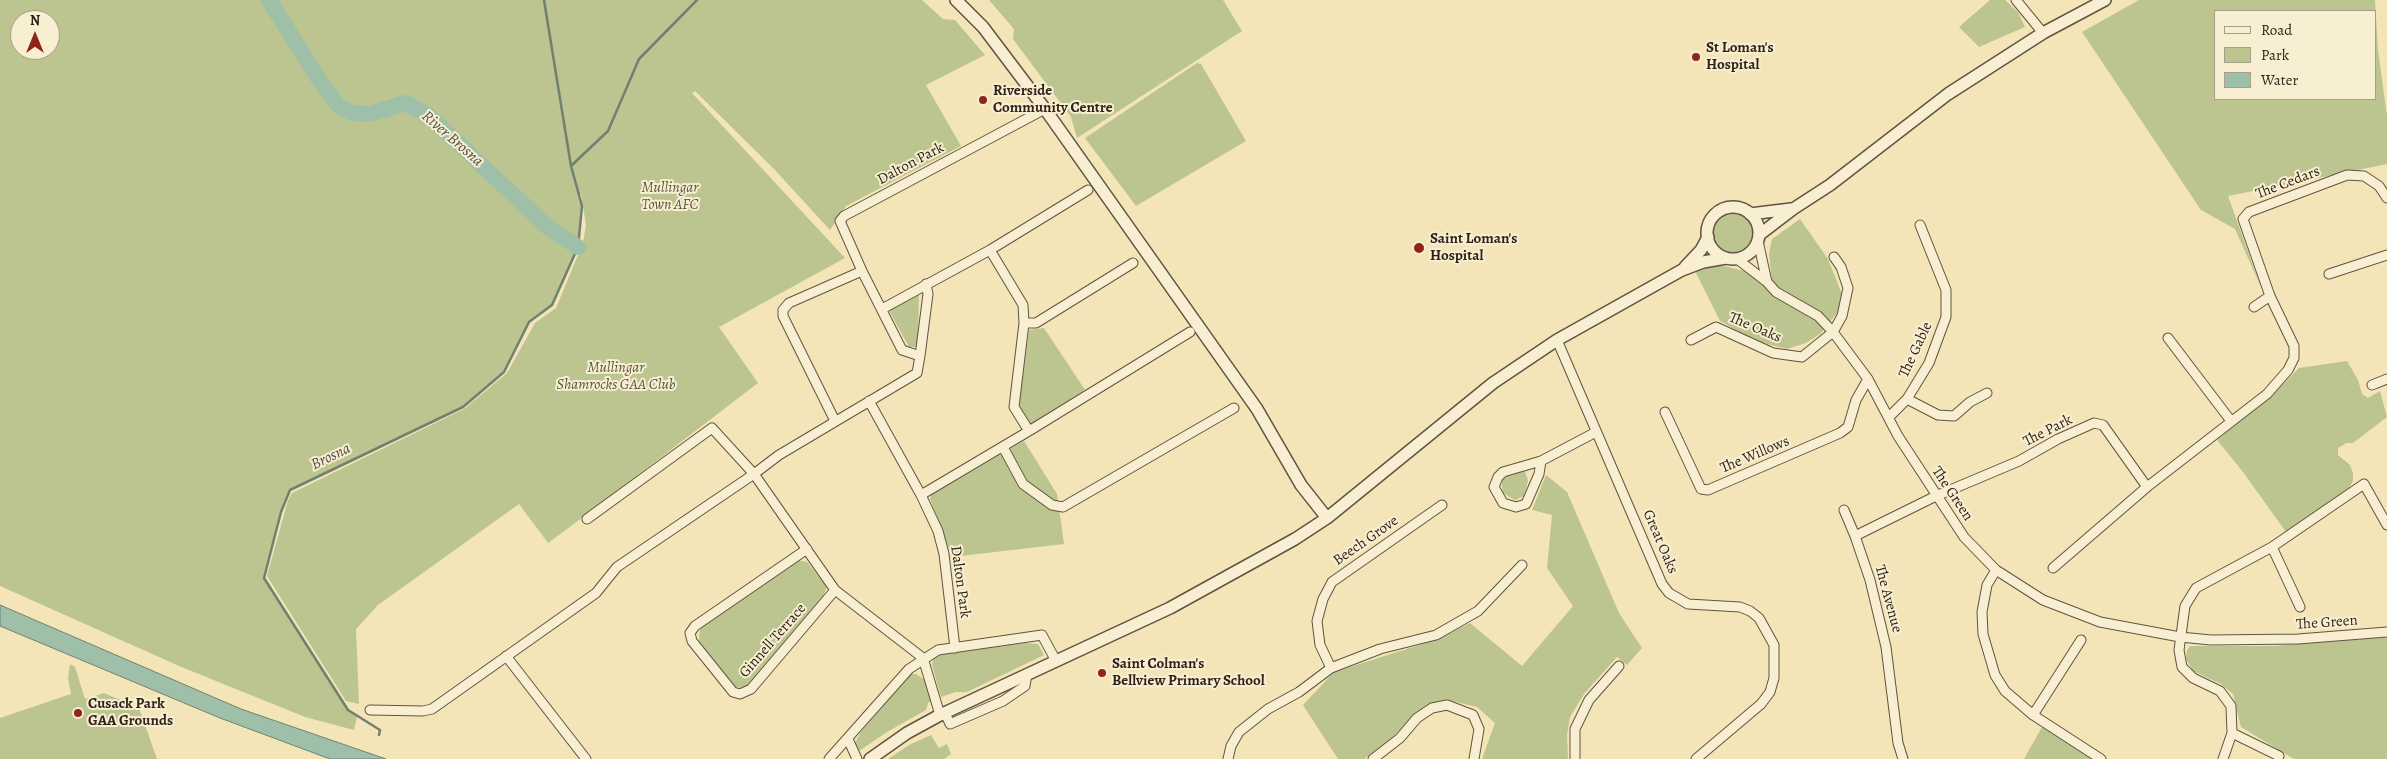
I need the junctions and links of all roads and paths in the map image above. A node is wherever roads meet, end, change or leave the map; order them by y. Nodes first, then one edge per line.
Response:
1 (956, 0) edge
2 (2016, 0) edge
3 (2105, 0) edge
4 (2043, 33) junction
5 (1045, 109) junction
6 (1088, 190) dead end
7 (2387, 198) edge
8 (1793, 209) junction
9 (1750, 214) junction
10 (1920, 225) dead end
11 (1708, 236) junction
12 (1759, 238) junction
13 (990, 250) junction
14 (2387, 255) edge
15 (1834, 257) dead end
16 (1732, 259) junction
17 (1133, 263) dead end
18 (1682, 270) junction
19 (862, 271) junction
20 (2329, 274) dead end
21 (1767, 282) junction
22 (926, 284) junction
23 (2270, 296) junction
24 (2254, 306) dead end
25 (882, 308) junction
26 (1024, 323) junction
27 (1190, 332) dead end
28 (1833, 332) junction
29 (2168, 338) dead end
30 (1557, 340) junction
31 (1691, 340) dead end
32 (920, 356) junction
33 (1868, 379) junction
34 (2387, 379) edge
35 (2372, 385) dead end
36 (1987, 393) dead end
37 (1907, 400) junction
38 (869, 401) junction
39 (1234, 408) dead end
40 (1665, 412) dead end
41 (1889, 418) junction
42 (835, 421) junction
43 (2231, 421) junction
44 (1029, 431) junction
45 (1596, 432) junction
46 (1003, 447) junction
47 (1541, 461) junction
48 (754, 474) junction
49 (2147, 487) junction
50 (920, 495) junction
51 (1936, 496) junction
52 (1442, 505) dead end
53 (1844, 510) dead end
54 (1327, 518) junction
55 (587, 519) dead end
56 (2387, 525) edge
57 (1855, 536) junction
58 (2272, 547) junction
59 (807, 549) junction
60 (1522, 565) dead end
61 (2053, 568) dead end
62 (1996, 570) junction
63 (835, 590) junction
64 (2300, 607) dead end
65 (2387, 632) edge
66 (2180, 637) junction
67 (2081, 640) dead end
68 (955, 648) junction
69 (506, 656) junction
70 (923, 658) junction
71 (1056, 660) junction
72 (1619, 666) dead end
73 (1331, 668) junction
74 (370, 710) dead end
75 (942, 714) junction
76 (2033, 715) junction
77 (2232, 733) junction
78 (848, 739) junction
79 (2279, 756) dead end
80 (586, 759) edge
81 (830, 759) edge
82 (857, 759) edge
83 (870, 759) edge
84 (1228, 759) edge
85 (1373, 759) edge
86 (1474, 759) edge
87 (1575, 759) edge
88 (1696, 759) edge
89 (1904, 759) edge
90 (2101, 759) edge
91 (2223, 759) edge

1 - 5 street
2 - 4 street
3 - 4 street
4 - 8 street
5 - 19 street, Dalton Park
5 - 54 street
6 - 13 street
7 - 23 street, The Cedars
8 - 9 street
8 - 12 street
9 - 11 street
9 - 12 street
10 - 37 street, The Gable
11 - 16 street
11 - 18 street
12 - 16 street
12 - 21 street
13 - 22 street
13 - 26 street
14 - 20 street
15 - 28 street
16 - 18 street
16 - 21 street, The Green
17 - 26 street
18 - 30 street
19 - 25 street, Dalton Park
19 - 42 street
21 - 28 street, The Green
22 - 25 street
22 - 32 street
23 - 24 street
23 - 43 street
25 - 32 street, Dalton Park
26 - 44 street
27 - 44 street
28 - 31 street, The Oaks
28 - 33 street, The Green
29 - 43 street
30 - 45 street, Great Oaks
30 - 54 street
32 - 38 street
33 - 40 street, The Willows
33 - 41 street, The Green
34 - 35 street
36 - 37 street, The Gable
37 - 41 street, The Gable
38 - 42 street
38 - 50 street, Dalton Park
39 - 46 street
41 - 51 street, The Green
42 - 48 street
43 - 49 street
44 - 46 street
45 - 47 street
45 - 88 street, Great Oaks
46 - 50 street
47 - 47 street
48 - 55 street
48 - 59 street
48 - 69 street
49 - 51 street, The Park
49 - 61 street
50 - 68 street, Dalton Park
51 - 57 street
51 - 62 street, The Green
52 - 73 street, Beech Grove
53 - 57 street, The Avenue
54 - 71 street
56 - 58 street
57 - 89 street, The Avenue
58 - 64 street, The Green
58 - 66 street
59 - 63 street
59 - 63 street, Ginnell Terrace
60 - 73 street
62 - 66 street, The Green
62 - 76 street
63 - 70 street
65 - 66 street, The Green
66 - 77 street
67 - 76 street
68 - 70 street
68 - 71 street
69 - 74 street
69 - 80 street
70 - 75 street
70 - 78 street
71 - 75 street
72 - 87 street
73 - 84 street
75 - 83 street
76 - 90 street
77 - 79 street
77 - 91 street
78 - 81 street
78 - 82 street
85 - 86 street

